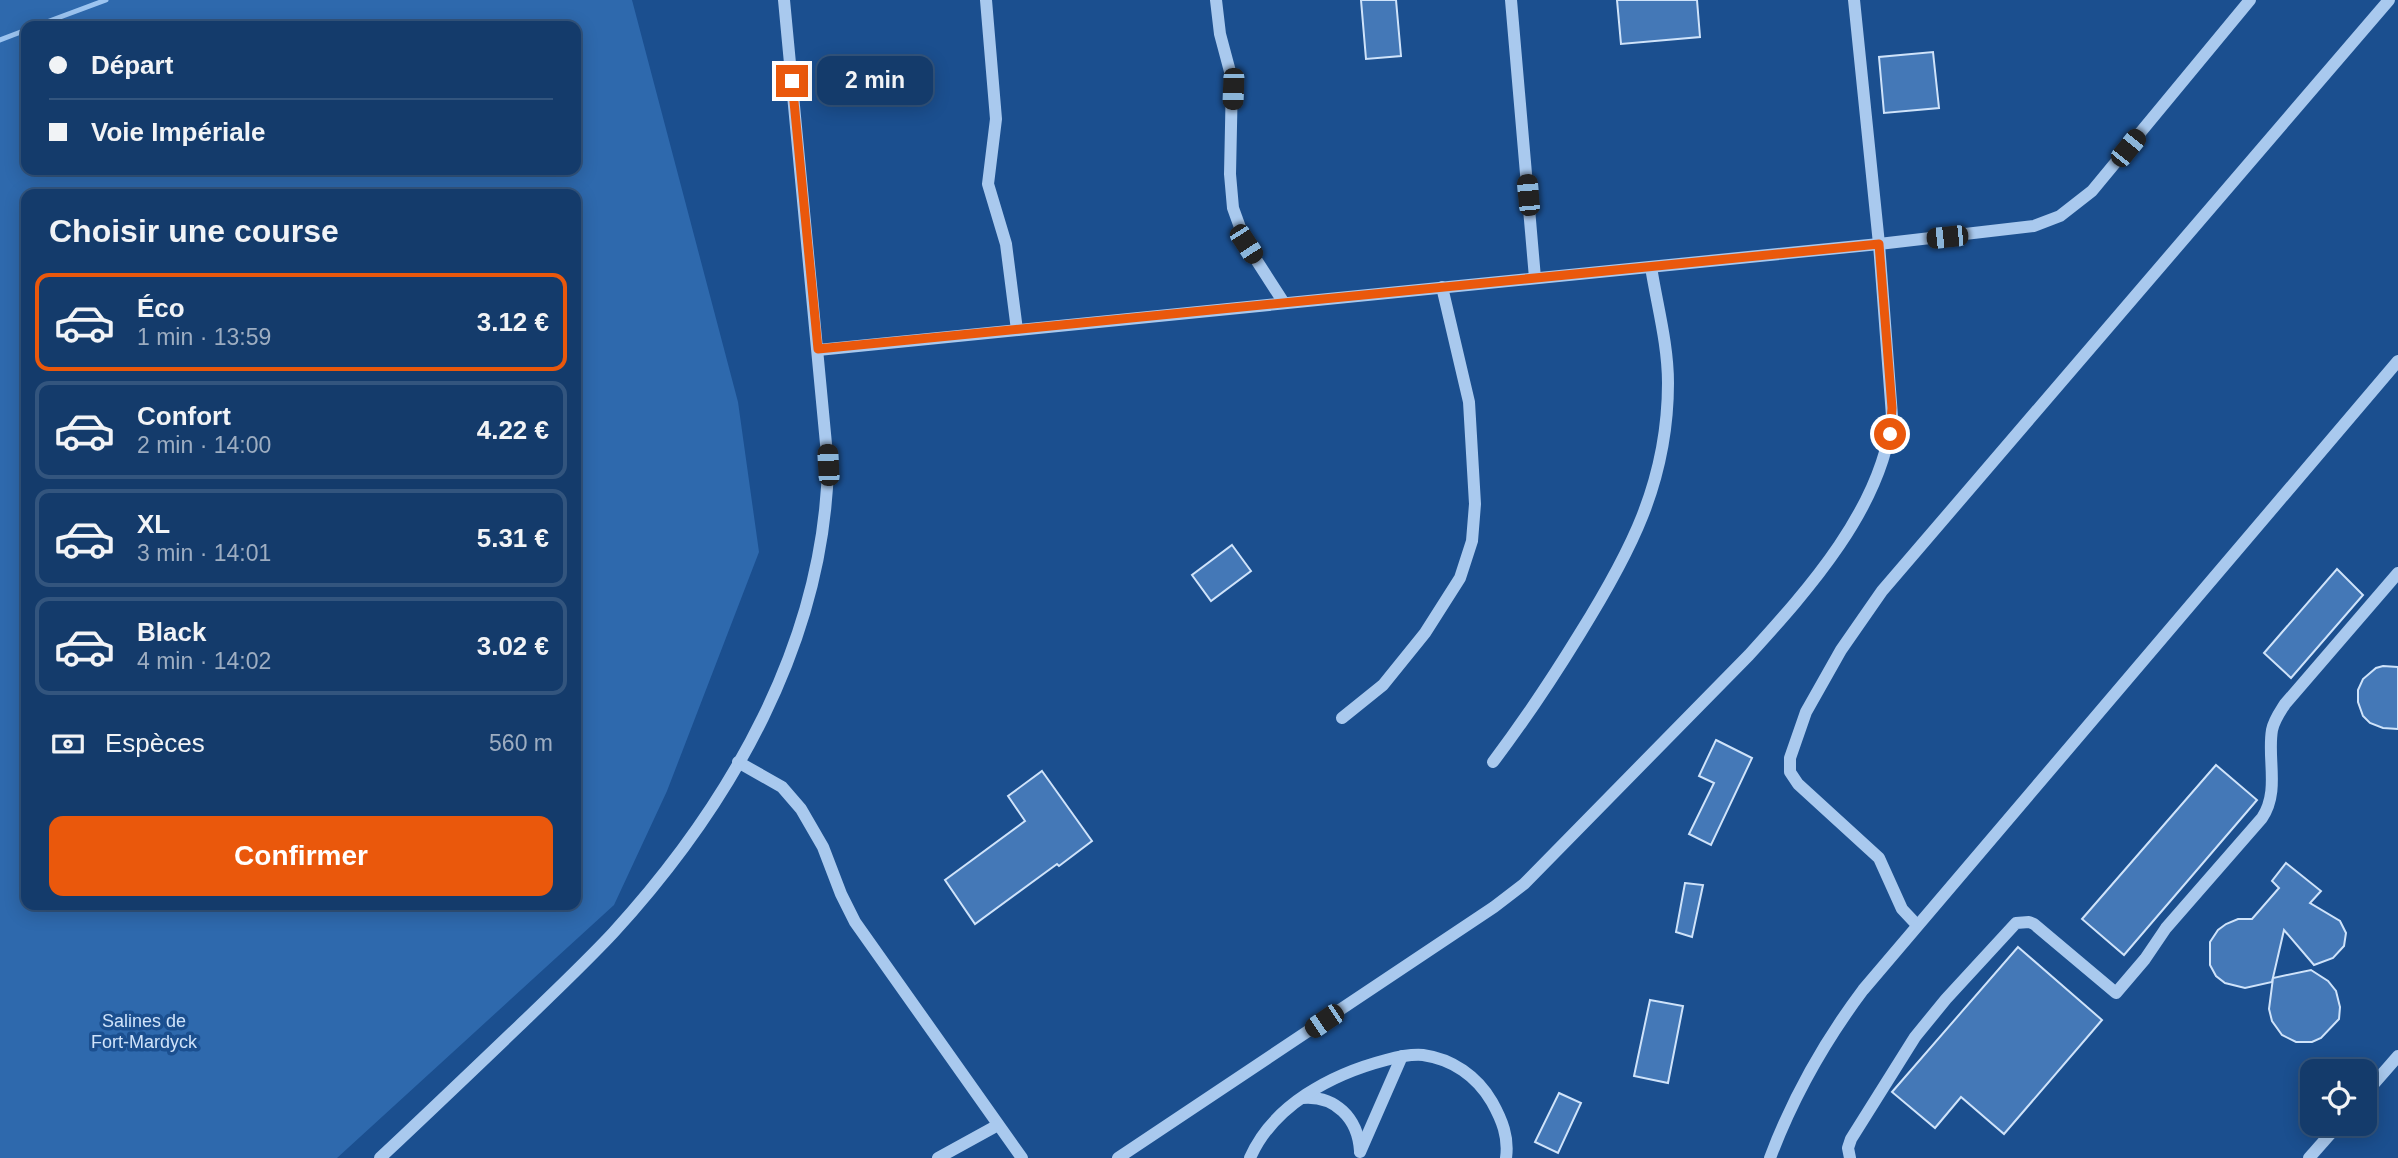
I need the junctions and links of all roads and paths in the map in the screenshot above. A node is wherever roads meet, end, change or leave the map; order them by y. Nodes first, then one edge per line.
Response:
1 (784, 0) edge
2 (986, 0) edge
3 (1216, 0) edge
4 (1511, 0) edge
5 (1854, 0) edge
6 (2250, 0) edge
7 (2389, 0) edge
8 (1879, 244) junction
9 (1651, 267) junction
10 (1535, 278) junction
11 (1442, 287) junction
12 (1284, 303) junction
13 (1017, 330) junction
14 (818, 349) junction
15 (2398, 361) edge
16 (2398, 573) edge
17 (1342, 718) dead end
18 (738, 762) junction
19 (1493, 762) dead end
20 (1917, 925) junction
21 (1402, 1056) junction
22 (2398, 1056) edge
23 (2377, 1079) edge
24 (1301, 1098) junction
25 (998, 1125) junction
26 (2328, 1136) edge
27 (1359, 1155) edge
28 (380, 1158) edge
29 (938, 1158) edge
30 (1022, 1158) edge
31 (1118, 1158) edge
32 (1250, 1158) edge
33 (1506, 1158) edge
34 (1770, 1158) edge
35 (1850, 1158) edge
36 (2309, 1158) edge

1 - 14 street
2 - 13 street
3 - 12 street
4 - 10 street
5 - 8 street
6 - 8 street
7 - 20 street
8 - 9 street
8 - 31 street
9 - 10 street
9 - 19 street
10 - 11 street
11 - 12 street
11 - 17 street
12 - 13 street
13 - 14 street
14 - 18 street
15 - 20 street
16 - 35 street
18 - 25 street
18 - 28 street
20 - 34 street
21 - 24 street
21 - 27 street
21 - 33 street
22 - 23 street
24 - 27 street
24 - 32 street
25 - 29 street
25 - 30 street
26 - 36 street

